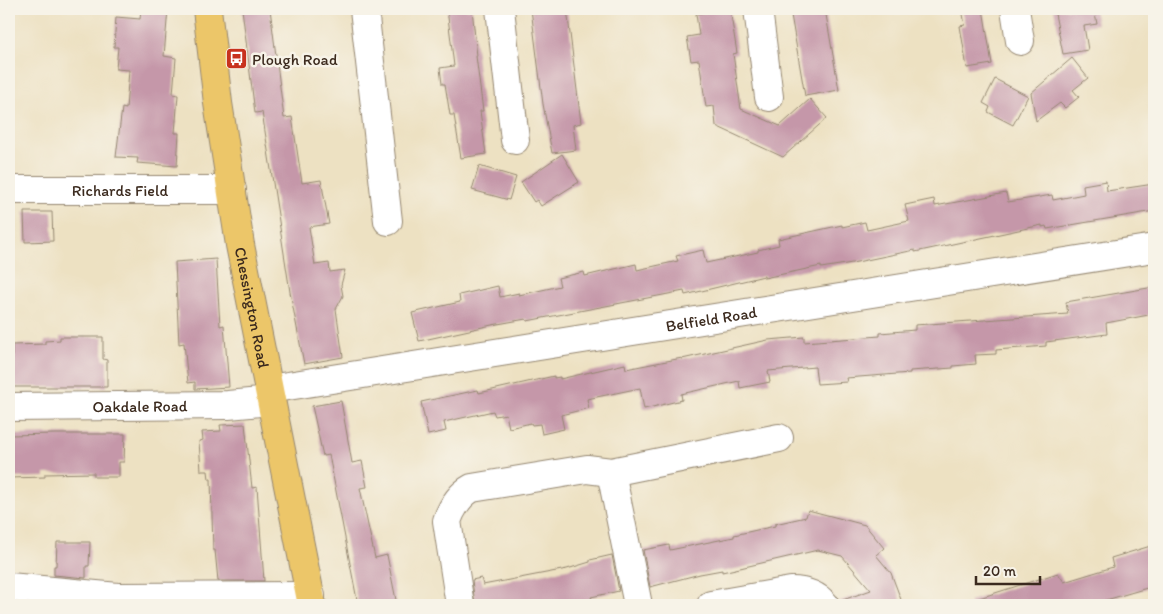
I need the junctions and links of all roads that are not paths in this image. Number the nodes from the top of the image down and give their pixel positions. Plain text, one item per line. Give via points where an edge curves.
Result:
1 (207, 9) edge
2 (364, 9) edge
3 (500, 9) edge
4 (758, 9) edge
5 (1015, 9) edge
6 (1020, 41) dead end
7 (769, 97) dead end
8 (515, 140) dead end
9 (9, 190) edge
10 (232, 190) junction
11 (388, 221) dead end
12 (1154, 248) edge
13 (270, 395) junction
14 (9, 407) edge
15 (779, 438) dead end
16 (611, 472) junction
17 (9, 587) edge
18 (311, 601) edge
19 (460, 605) edge
20 (638, 605) edge
21 (711, 605) edge
22 (825, 605) edge

1 - 10 main road, Chessington Road
2 - 11 street
3 - 8 street
4 - 7 street
5 - 6 street
9 - 10 street, Richards Field
10 - 13 main road, Chessington Road
12 - 13 street, Belfield Road
13 - 14 street, Oakdale Road via 228,405
13 - 18 main road, Chessington Road
15 - 16 street
16 - 19 street via 587,469 472,488 465,492 447,521
16 - 20 street
17 - 18 street via 118,597
21 - 22 street via 791,590 811,593

